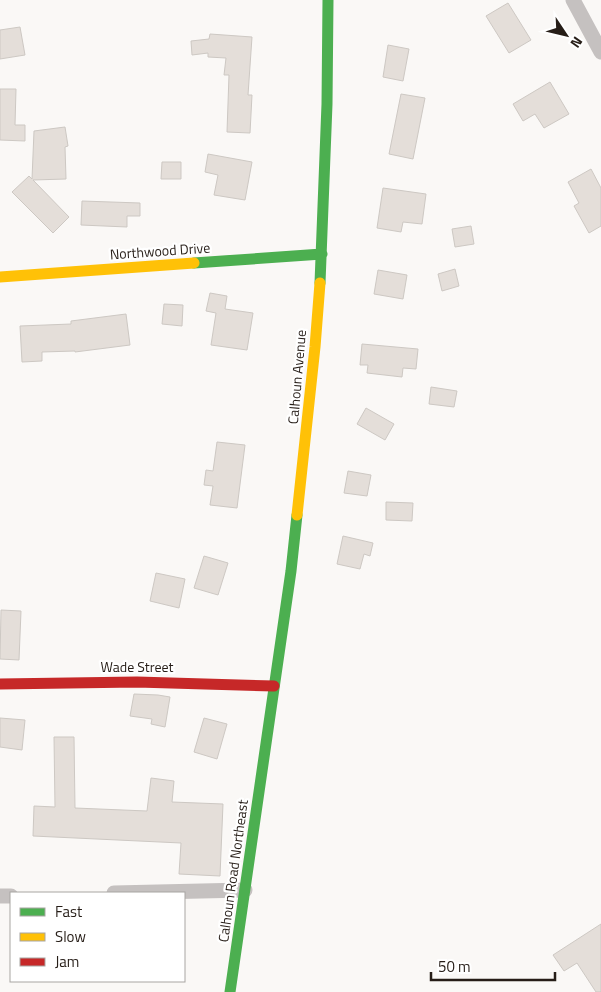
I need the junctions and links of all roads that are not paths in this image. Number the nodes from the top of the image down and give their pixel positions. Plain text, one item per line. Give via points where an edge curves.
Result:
1 (328, 0) edge
2 (573, 0) edge
3 (601, 52) edge
4 (322, 254) junction
5 (0, 277) edge
6 (0, 684) edge
7 (274, 686) junction
8 (265, 755) joint
9 (245, 890) junction
10 (158, 892) edge
11 (230, 992) edge

1 - 4 street, Calhoun Avenue
2 - 3 street
4 - 5 street, Northwood Drive
4 - 7 street, Calhoun Avenue via 292,562
6 - 7 street, Wade Street via 139,681
7 - 8 street, Calhoun Avenue
8 - 9 street, Calhoun Road Northeast
9 - 10 street
9 - 11 street, Calhoun Road Northeast

